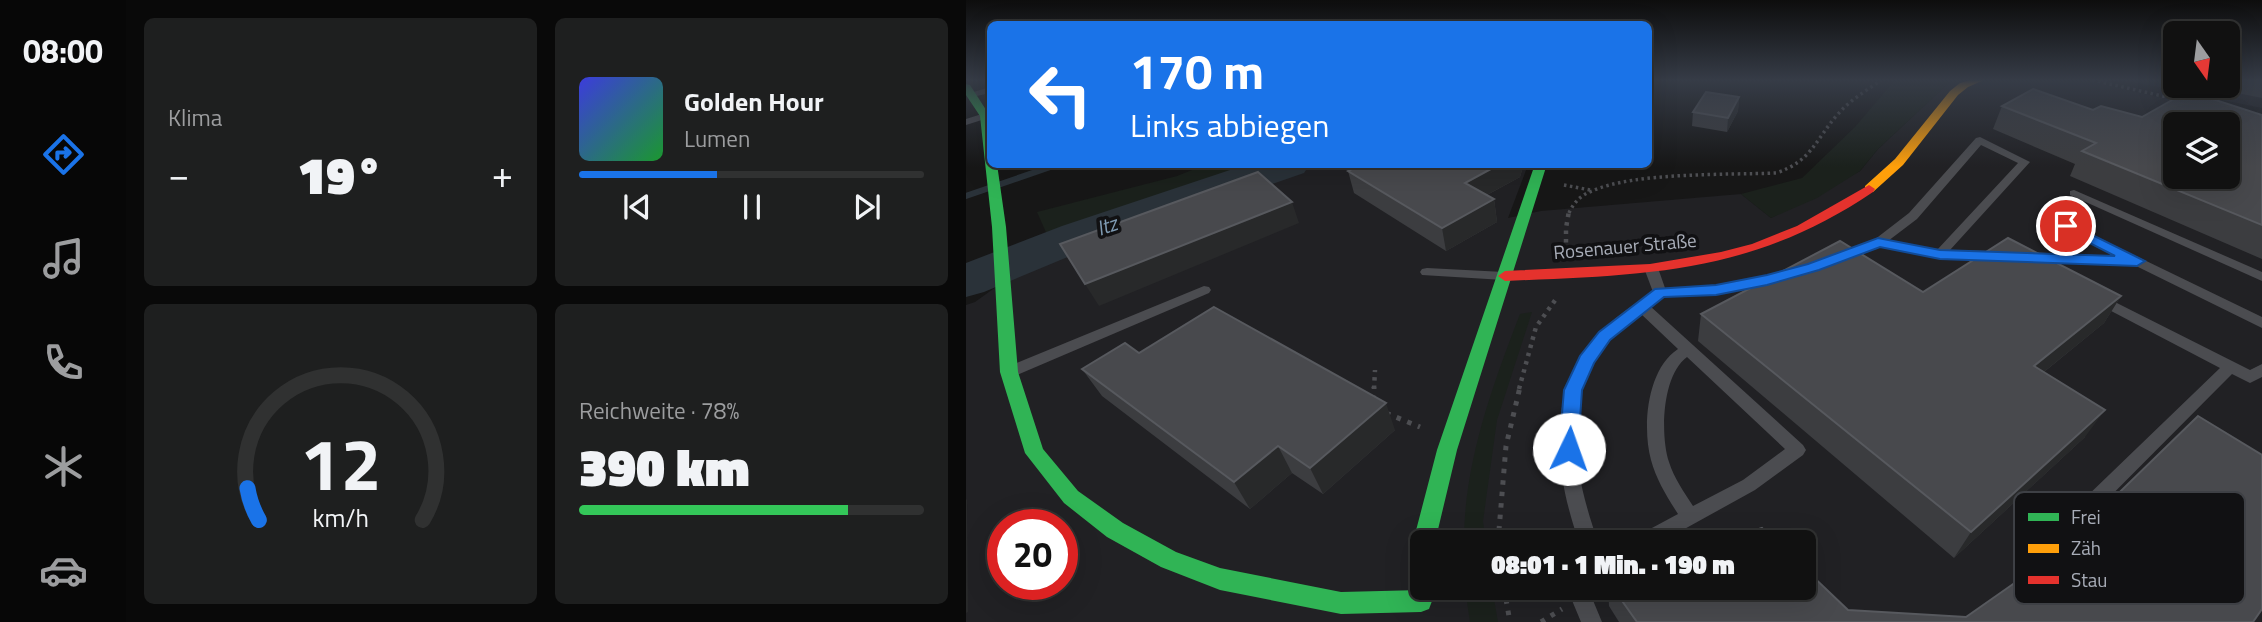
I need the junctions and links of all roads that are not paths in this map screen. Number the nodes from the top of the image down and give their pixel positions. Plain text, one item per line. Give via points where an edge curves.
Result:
1 (981, 109) edge
2 (1942, 109) edge
3 (985, 116) junction
4 (966, 122) edge
5 (987, 135) edge
6 (991, 168) edge
7 (1540, 168) edge
8 (2074, 193) dead end
9 (2043, 215) dead end
10 (1878, 243) junction
11 (1940, 254) junction
12 (2015, 256) junction
13 (2137, 261) junction
14 (1826, 262) edge
15 (1651, 268) junction
16 (1427, 272) dead end
17 (1790, 274) edge
18 (2051, 274) edge
19 (1505, 276) junction
20 (2262, 277) edge
21 (1204, 290) dead end
22 (1660, 293) junction
23 (2087, 293) edge
24 (1641, 306) junction
25 (2262, 323) edge
26 (1688, 349) junction
27 (2230, 367) junction
28 (2262, 370) edge
29 (1009, 372) junction
30 (2103, 492) edge
31 (1690, 518) junction
32 (1427, 530) edge
33 (1584, 530) edge
34 (1667, 530) edge
35 (1582, 600) edge
36 (1421, 601) joint
37 (1423, 622) edge
38 (1592, 622) edge

1 - 3 street
2 - 15 street, Rosenauer Straße via 1894,167 1841,209 1752,248
3 - 4 lane
3 - 5 street
6 - 29 street
7 - 19 street
8 - 20 lane
9 - 13 lane
10 - 11 lane
10 - 11 lane via 1913,216 1980,141 2025,162
10 - 14 lane
11 - 12 lane
12 - 13 lane
12 - 18 lane
13 - 25 lane
15 - 19 street, Rosenauer Straße
15 - 22 lane
16 - 19 lane
17 - 22 lane via 1716,290
19 - 32 street via 1450,439
21 - 29 lane
22 - 24 lane
23 - 27 lane
24 - 26 lane
24 - 33 lane via 1605,336 1586,361 1573,390 1569,467
26 - 31 lane via 1673,360 1656,419 1657,449 1670,486
26 - 31 lane via 1797,450 1749,485
27 - 28 lane via 2250,377
27 - 30 lane
29 - 36 street via 1035,453 1071,497 1115,530 1169,560 1220,579 1341,603
31 - 34 lane
35 - 38 lane
36 - 37 street

